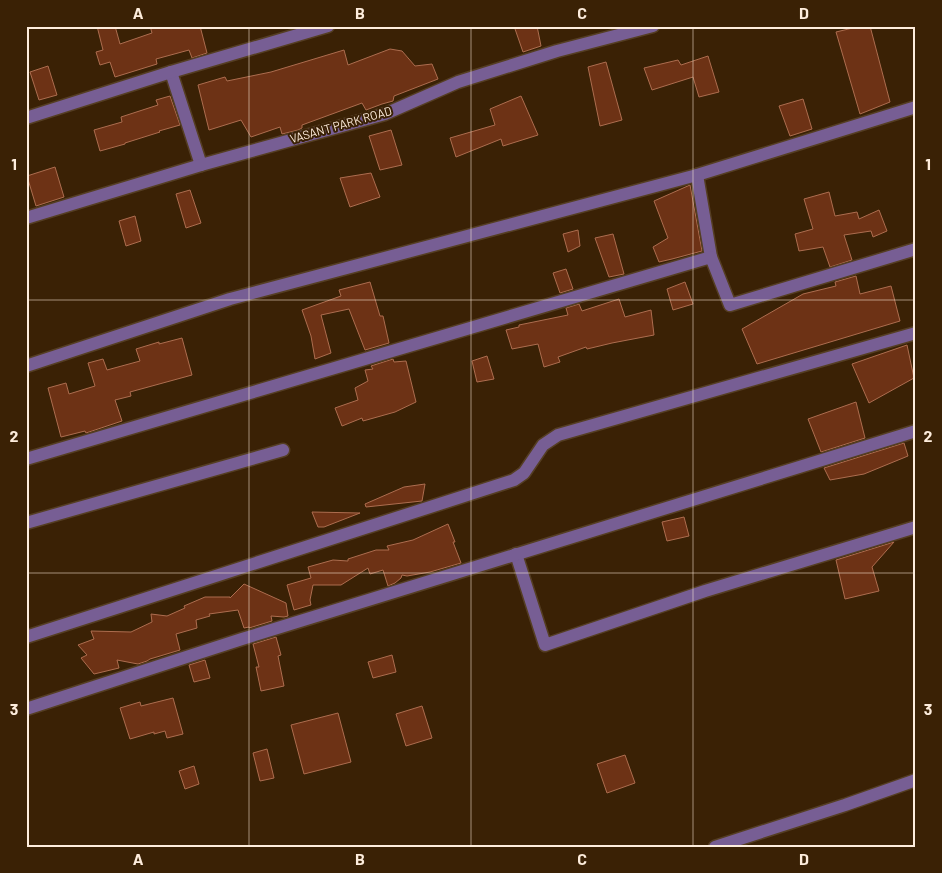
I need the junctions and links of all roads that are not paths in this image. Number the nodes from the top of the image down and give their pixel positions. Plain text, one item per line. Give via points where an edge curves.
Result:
1 (328, 26) edge
2 (653, 26) edge
3 (171, 72) junction
4 (916, 108) edge
5 (26, 118) edge
6 (201, 165) junction
7 (697, 175) junction
8 (26, 218) edge
9 (916, 249) edge
10 (711, 257) junction
11 (916, 333) edge
12 (26, 366) edge
13 (916, 431) edge
14 (283, 450) dead end
15 (26, 459) edge
16 (26, 523) edge
17 (916, 527) edge
18 (516, 554) junction
19 (26, 637) edge
20 (26, 709) edge
21 (916, 780) edge
22 (715, 847) edge

1 - 3 street
2 - 6 street, VASANT PARK ROAD via 458,82 385,114
3 - 5 street
3 - 6 street
4 - 7 street
6 - 8 street, VASANT PARK ROAD
7 - 10 street
7 - 12 street via 230,299
9 - 10 street via 730,305
10 - 15 street
11 - 19 street via 558,435 543,445 524,473 514,480
13 - 18 street
14 - 16 street
17 - 18 street via 705,591 545,645
18 - 20 street via 242,638
21 - 22 street

